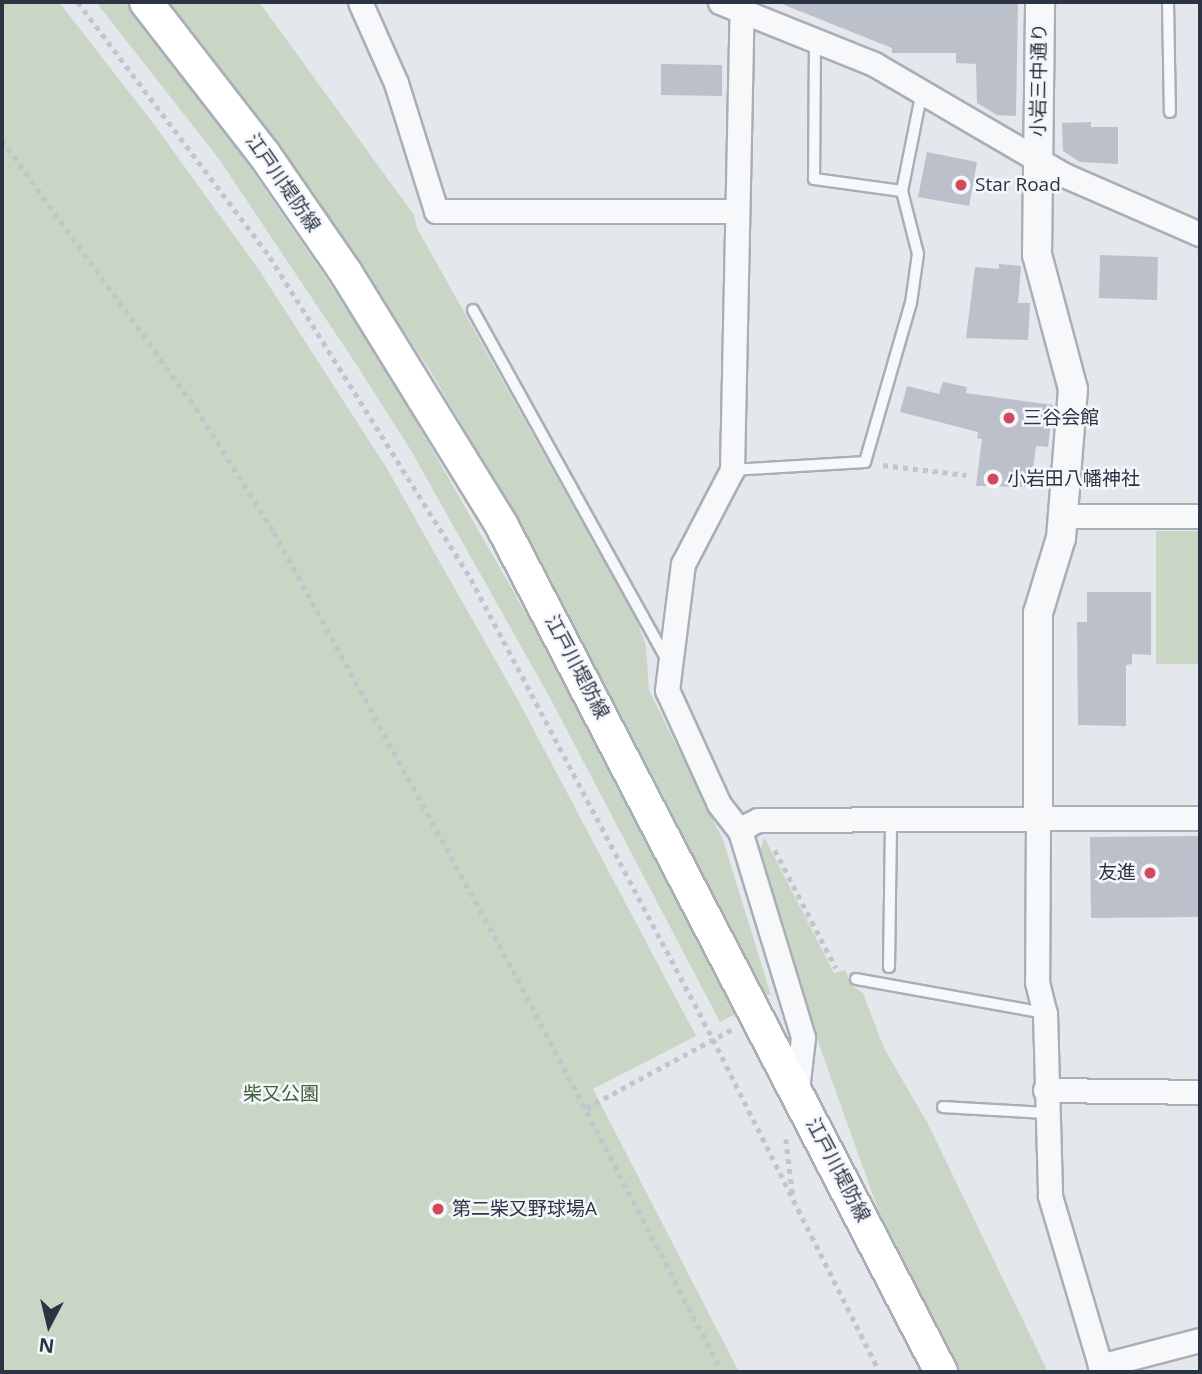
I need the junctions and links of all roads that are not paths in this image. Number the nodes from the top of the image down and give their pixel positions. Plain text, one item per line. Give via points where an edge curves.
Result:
1 (146, 2) edge
2 (360, 2) edge
3 (720, 2) edge
4 (1040, 2) edge
5 (1168, 2) edge
6 (742, 7) edge
7 (815, 41) junction
8 (922, 91) junction
9 (1170, 112) dead end
10 (1037, 158) junction
11 (902, 191) junction
12 (736, 211) junction
13 (1200, 234) edge
14 (473, 310) dead end
15 (732, 470) junction
16 (1062, 516) junction
17 (1200, 516) edge
18 (669, 664) junction
19 (1038, 818) junction
20 (1200, 818) edge
21 (891, 819) junction
22 (740, 831) junction
23 (889, 967) dead end
24 (856, 979) dead end
25 (1045, 1013) junction
26 (796, 1090) junction
27 (1200, 1092) edge
28 (1045, 1101) junction
29 (943, 1107) dead end
30 (1200, 1340) edge
31 (1101, 1369) edge
32 (941, 1372) edge

1 - 26 main road, 江戸川堤防線 via 264,154 338,262 502,526
2 - 12 street via 396,83 436,211
3 - 6 street
4 - 10 street, 小岩三中通り
5 - 9 lane
6 - 7 street
6 - 12 street
7 - 8 street via 874,64
7 - 11 lane via 814,179
8 - 10 street
8 - 11 lane
10 - 13 street via 1064,175
10 - 16 street, 小岩三中通り via 1037,255 1073,389
11 - 15 lane via 918,254 911,303 865,462
12 - 15 street
14 - 18 lane
15 - 18 street via 682,564
16 - 17 street
16 - 19 street, 小岩三中通り via 1038,613
18 - 22 street via 667,690 719,804
19 - 20 street
19 - 21 street
19 - 25 street via 1037,982
21 - 22 street via 758,820
21 - 23 lane
22 - 26 street via 803,1037
24 - 25 lane
25 - 28 street
26 - 32 main road, 江戸川堤防線
27 - 28 street
28 - 29 lane
28 - 31 street via 1050,1195
30 - 31 street

